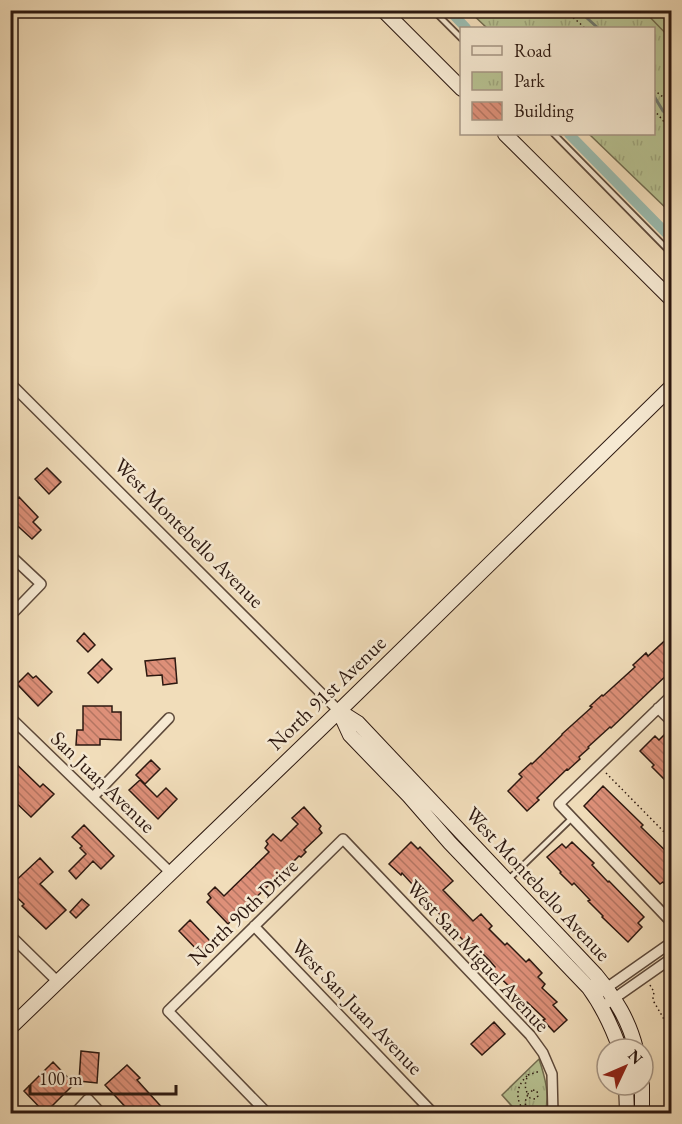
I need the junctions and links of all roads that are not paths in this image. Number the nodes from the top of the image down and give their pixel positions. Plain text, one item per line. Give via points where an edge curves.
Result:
1 (383, 10) edge
2 (433, 10) edge
3 (460, 37) edge
4 (460, 87) edge
5 (507, 135) edge
6 (555, 135) edge
7 (672, 254) edge
8 (672, 300) edge
9 (10, 383) edge
10 (672, 386) edge
11 (10, 555) edge
12 (10, 616) edge
13 (672, 695) edge
14 (658, 708) junction
15 (339, 711) junction
16 (10, 717) edge
17 (169, 718) dead end
18 (672, 722) edge
19 (93, 797) junction
20 (572, 818) junction
21 (343, 839) joint
22 (171, 873) junction
23 (507, 881) junction
24 (672, 923) edge
25 (254, 926) junction
26 (10, 935) edge
27 (672, 942) edge
28 (672, 958) edge
29 (58, 982) junction
30 (604, 997) junction
31 (10, 1028) edge
32 (615, 1037) edge
33 (632, 1037) edge
34 (626, 1097) edge
35 (642, 1097) edge
36 (427, 1106) junction
37 (74, 1113) edge
38 (102, 1113) edge
39 (268, 1113) edge
40 (419, 1113) edge
41 (434, 1113) edge
42 (552, 1113) edge
43 (627, 1113) edge
44 (642, 1113) edge

1 - 4 main road
2 - 3 lane
5 - 8 main road
6 - 7 lane
9 - 15 street, West Montebello Avenue
10 - 15 main road, North 91st Avenue
11 - 12 street via 41,584
13 - 14 street
14 - 18 street
14 - 20 street via 559,804
15 - 22 main road, North 91st Avenue
15 - 23 main road, West Montebello Avenue via 358,723
15 - 30 main road, West Montebello Avenue via 350,735 450,843 589,988
16 - 19 street, San Juan Avenue
17 - 19 street
19 - 22 street, San Juan Avenue
20 - 23 lane
20 - 24 street
21 - 25 street, North 90th Drive
21 - 42 street, West San Miguel Avenue via 530,1035 552,1074
22 - 29 main road, North 91st Avenue
23 - 30 main road, West Montebello Avenue via 597,975
25 - 36 street, West San Juan Avenue
25 - 39 street, North 90th Drive via 168,1011
26 - 29 street
27 - 30 street
28 - 30 street via 645,977
29 - 31 main road, North 91st Avenue
30 - 32 main road, West Montebello Avenue
30 - 33 main road, West Montebello Avenue via 624,1016
34 - 43 main road
35 - 44 main road
36 - 40 street
36 - 41 street, West San Juan Avenue
37 - 38 street via 88,1099

